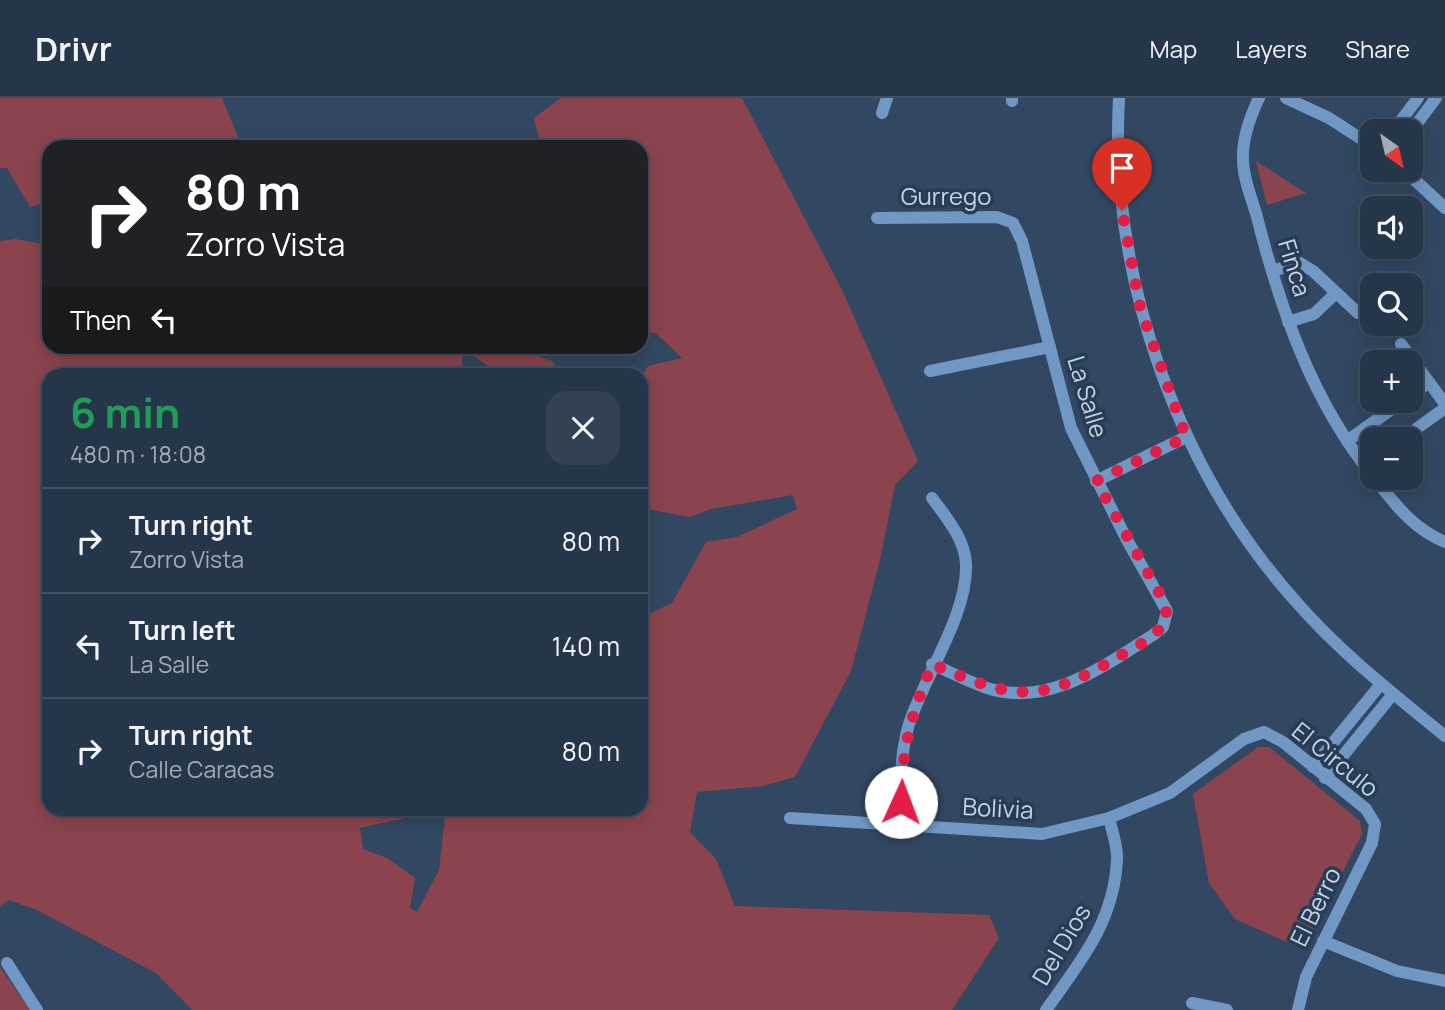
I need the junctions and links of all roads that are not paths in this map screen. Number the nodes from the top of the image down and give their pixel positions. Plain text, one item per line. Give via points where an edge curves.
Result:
1 (887, 98) edge
2 (1119, 98) edge
3 (1259, 98) edge
4 (1286, 98) edge
5 (1418, 98) edge
6 (1436, 98) edge
7 (882, 113) dead end
8 (1402, 119) edge
9 (1420, 119) edge
10 (1360, 138) edge
11 (1417, 182) edge
12 (1445, 208) edge
13 (877, 218) dead end
14 (1013, 223) joint
15 (1272, 271) junction
16 (1336, 293) junction
17 (1358, 313) dead end
18 (1288, 322) junction
19 (1401, 344) dead end
20 (1050, 347) junction
21 (930, 371) dead end
22 (1428, 383) junction
23 (1423, 387) edge
24 (1445, 406) edge
25 (1387, 413) edge
26 (1418, 427) edge
27 (1186, 437) junction
28 (1347, 441) junction
29 (1360, 457) edge
30 (1096, 481) junction
31 (1386, 490) edge
32 (932, 498) dead end
33 (1445, 542) edge
34 (932, 664) junction
35 (1381, 684) junction
36 (1393, 694) junction
37 (1264, 732) joint
38 (1445, 736) edge
39 (1313, 767) junction
40 (1325, 778) junction
41 (789, 818) dead end
42 (1109, 818) junction
43 (1375, 824) joint
44 (900, 825) junction
45 (1323, 941) junction
46 (7, 963) dead end
47 (1445, 981) edge
48 (1192, 1003) dead end
49 (37, 1010) edge
50 (1046, 1010) edge
51 (1227, 1010) edge
52 (1298, 1010) edge

1 - 7 street
2 - 27 street via 1122,210 1140,307
3 - 15 street, Finca via 1245,133 1243,161
4 - 10 street
5 - 8 street
6 - 9 street
11 - 12 street
13 - 14 street, Gurrego via 997,217
14 - 20 street, La Salle
15 - 16 street via 1300,264
15 - 18 street, Finca
16 - 17 street
16 - 18 street via 1314,314
18 - 28 street, Finca
19 - 22 street
20 - 21 street
20 - 30 street, La Salle via 1071,428
22 - 23 street
22 - 24 street
24 - 26 street
25 - 28 street
27 - 30 street
27 - 35 street via 1223,506 1298,605
28 - 29 street, Finca
30 - 34 street, La Salle via 1167,611 1163,627 1066,685 1034,692 988,688
31 - 33 street, Finca via 1403,514 1426,534
32 - 34 street via 954,527 966,563 958,612
34 - 44 street via 908,725
35 - 36 street
35 - 39 street
36 - 38 street
36 - 40 street
37 - 39 street, El Circulo
37 - 42 street, Bolivia via 1244,739 1170,793
39 - 40 street, El Circulo
40 - 43 street, El Circulo via 1366,809
41 - 44 street, Bolivia
42 - 44 street, Bolivia via 1042,834
42 - 50 street, Del Dios via 1117,858 1108,913 1090,948
43 - 45 street, El Berro via 1372,843
45 - 47 street via 1397,971
45 - 52 street, El Berro via 1306,977
46 - 49 street
48 - 51 street

